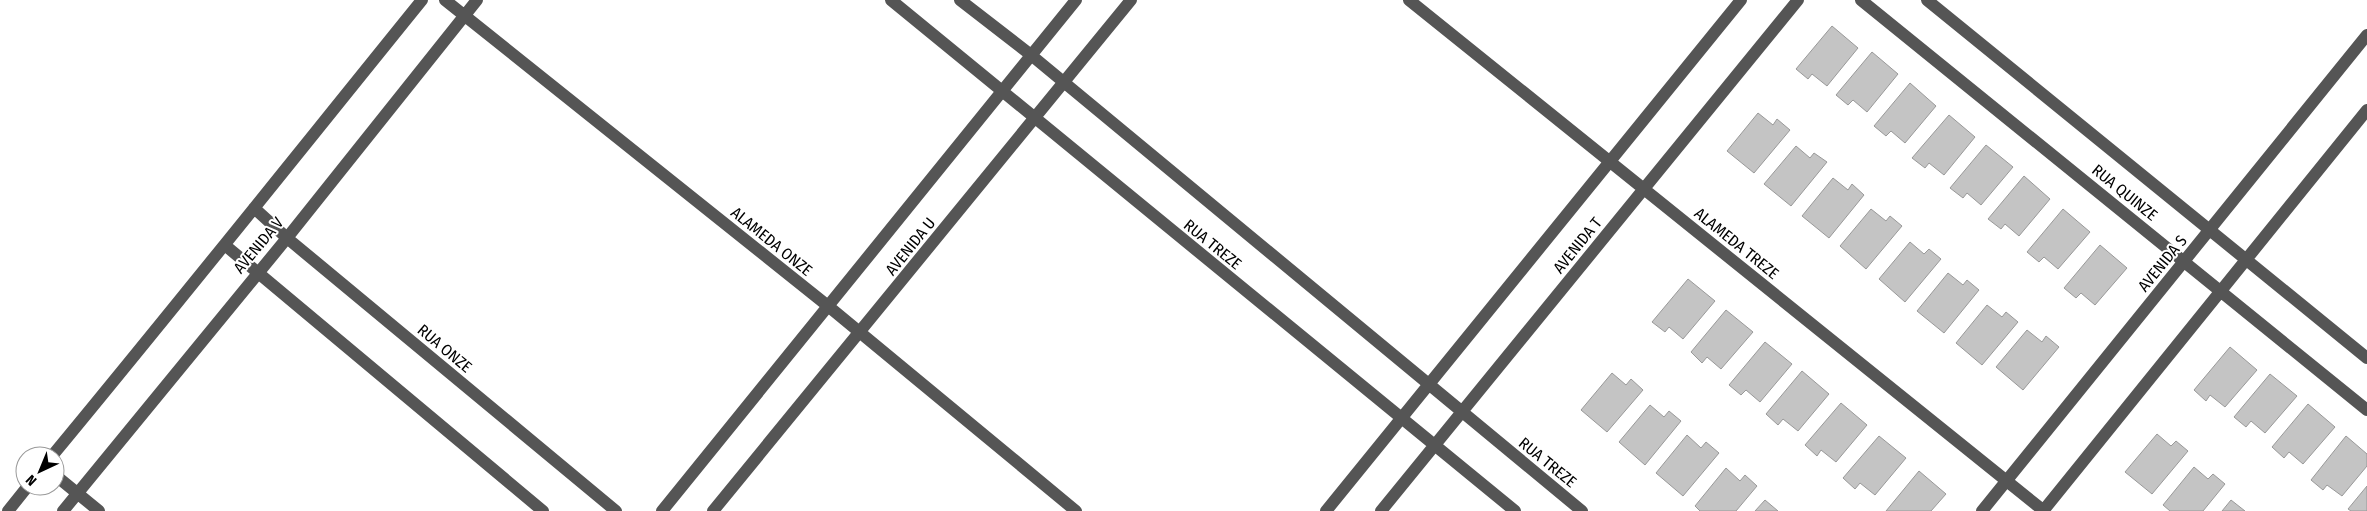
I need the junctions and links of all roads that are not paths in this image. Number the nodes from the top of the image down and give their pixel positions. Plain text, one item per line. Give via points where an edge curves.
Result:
1 (422, 0) edge
2 (445, 0) edge
3 (477, 0) edge
4 (891, 0) edge
5 (960, 0) edge
6 (1076, 0) edge
7 (1131, 0) edge
8 (1410, 0) edge
9 (1741, 0) edge
10 (1798, 0) edge
11 (1862, 0) edge
12 (1927, 0) edge
13 (464, 16) junction
14 (2367, 35) edge
15 (1031, 55) junction
16 (1064, 83) junction
17 (1003, 90) junction
18 (2367, 110) edge
19 (1034, 119) junction
20 (1609, 163) junction
21 (1644, 189) junction
22 (254, 208) junction
23 (2210, 230) junction
24 (287, 238) junction
25 (226, 246) junction
26 (2247, 260) junction
27 (2184, 262) junction
28 (256, 272) junction
29 (2221, 292) junction
30 (828, 306) junction
31 (859, 334) junction
32 (2367, 358) edge
33 (1428, 386) junction
34 (2367, 410) edge
35 (1461, 412) junction
36 (1401, 419) junction
37 (60, 446) edge
38 (1434, 446) junction
39 (2006, 481) junction
40 (65, 484) edge
41 (77, 494) junction
42 (20, 496) edge
43 (8, 511) edge
44 (63, 511) edge
45 (99, 511) edge
46 (543, 511) edge
47 (616, 511) edge
48 (662, 511) edge
49 (713, 511) edge
50 (1076, 511) edge
51 (1326, 511) edge
52 (1381, 511) edge
53 (1516, 511) edge
54 (1582, 511) edge
55 (1982, 511) edge
56 (2043, 511) edge

1 - 22 street, AVENIDA V
2 - 13 street, ALAMEDA ONZE
3 - 13 street, AVENIDA V
4 - 17 street, RUA TREZE
5 - 15 street, RUA TREZE
6 - 15 street, AVENIDA U
7 - 16 street, AVENIDA U
8 - 20 street, ALAMEDA TREZE
9 - 20 street, AVENIDA T
10 - 21 street, AVENIDA T
11 - 27 street, RUA QUINZE
12 - 23 street, RUA QUINZE
13 - 24 street, AVENIDA V
13 - 30 street, ALAMEDA ONZE
14 - 23 street, AVENIDA S
15 - 16 street, RUA TREZE
15 - 17 street, AVENIDA U
16 - 19 street, AVENIDA U
16 - 33 street, RUA TREZE
17 - 19 street, RUA TREZE
17 - 30 street, AVENIDA U
18 - 26 street
19 - 31 street, AVENIDA U
19 - 36 street, RUA TREZE
20 - 21 street, ALAMEDA TREZE
20 - 33 street, AVENIDA T
21 - 35 street, AVENIDA T
21 - 39 street, ALAMEDA TREZE
22 - 24 street, RUA ONZE
22 - 25 street, AVENIDA V
23 - 26 street, RUA QUINZE
23 - 27 street, AVENIDA S
24 - 28 street, AVENIDA V
24 - 47 street, RUA ONZE
25 - 28 street
25 - 37 street, AVENIDA V
26 - 29 street
26 - 32 street, RUA QUINZE
27 - 29 street, RUA QUINZE
27 - 39 street, AVENIDA S
28 - 41 street, AVENIDA V
28 - 46 street
29 - 34 street, RUA QUINZE
29 - 56 street
30 - 31 street, ALAMEDA ONZE
30 - 48 street, AVENIDA U
31 - 49 street, AVENIDA U
31 - 50 street, ALAMEDA ONZE
33 - 35 street, RUA TREZE
33 - 36 street, AVENIDA T
35 - 38 street, AVENIDA T
35 - 54 street, RUA TREZE
36 - 38 street, RUA TREZE
36 - 51 street, AVENIDA T
38 - 52 street, AVENIDA T
38 - 53 street, RUA TREZE
39 - 55 street, AVENIDA S
39 - 56 street, ALAMEDA TREZE
40 - 41 street
41 - 44 street, AVENIDA V
41 - 45 street
42 - 43 street

